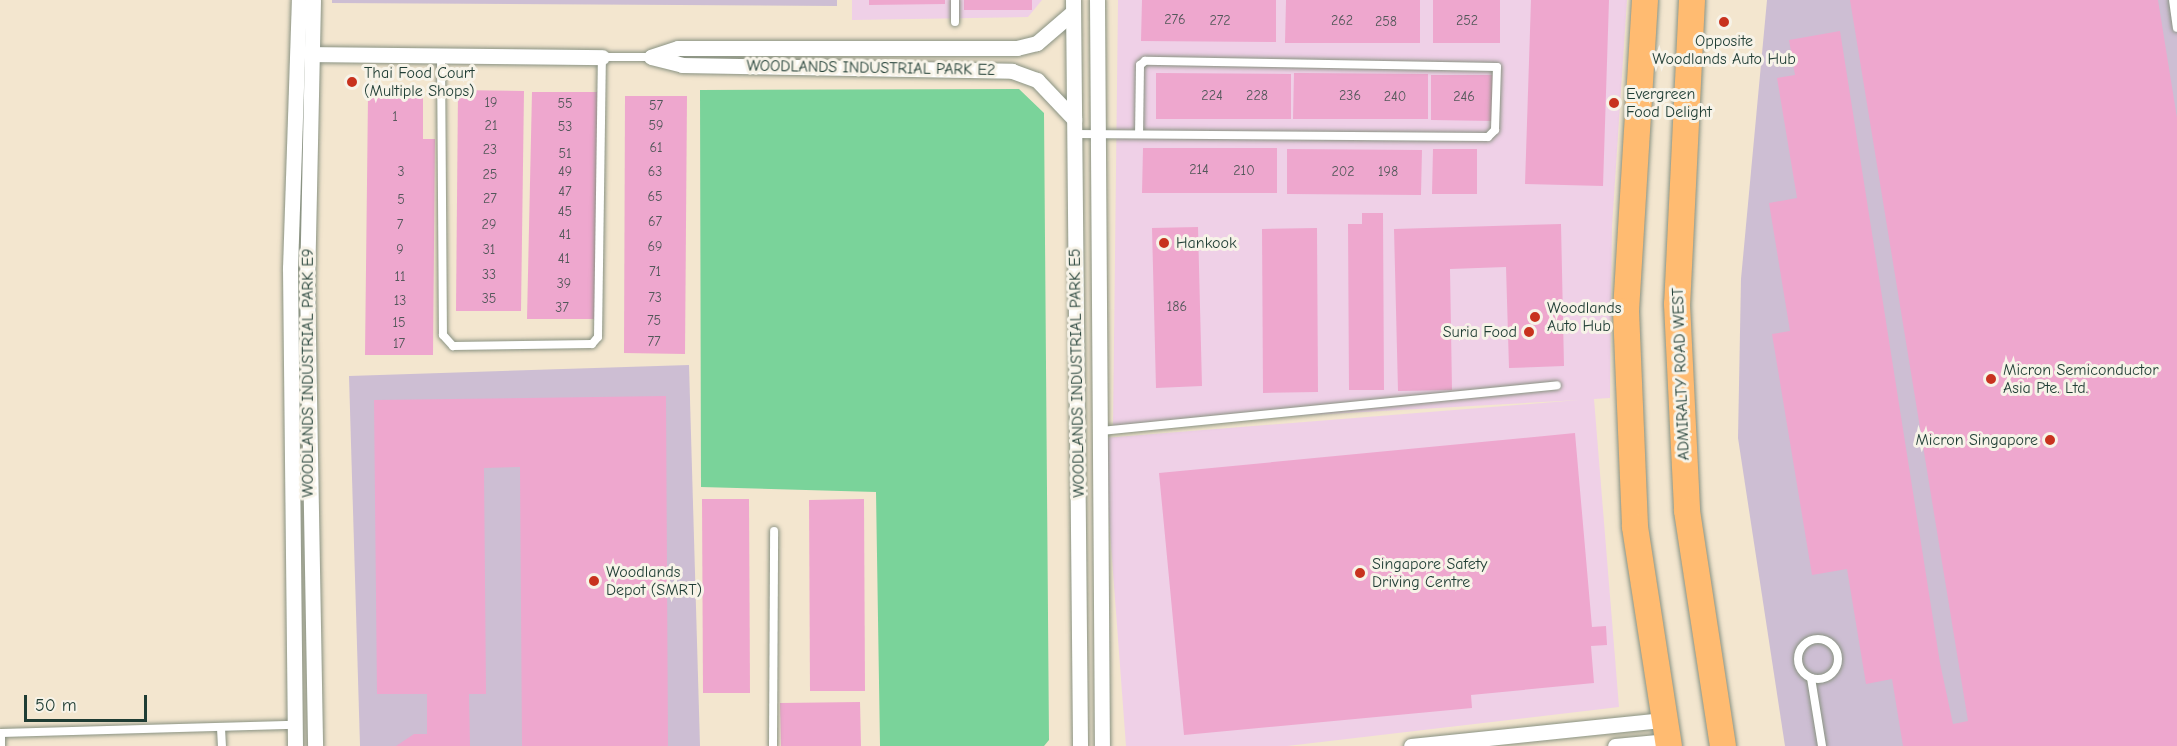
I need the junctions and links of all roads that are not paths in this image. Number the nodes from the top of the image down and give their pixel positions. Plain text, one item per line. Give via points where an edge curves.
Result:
1 (299, 0) edge
2 (314, 0) edge
3 (955, 0) edge
4 (1097, 0) edge
5 (1645, 0) edge
6 (1692, 0) edge
7 (2173, 0) edge
8 (1073, 6) edge
9 (955, 22) dead end
10 (2177, 28) edge
11 (304, 54) junction
12 (441, 54) junction
13 (602, 57) junction
14 (651, 57) junction
15 (1074, 127) junction
16 (1098, 134) junction
17 (1139, 134) junction
18 (1557, 386) dead end
19 (1100, 430) junction
20 (774, 531) dead end
21 (293, 638) junction
22 (312, 638) junction
23 (1811, 678) junction
24 (295, 725) junction
25 (221, 728) junction
26 (1667, 736) edge
27 (1434, 745) edge
28 (1, 746) edge
29 (222, 746) edge
30 (295, 746) edge
31 (315, 746) edge
32 (773, 746) edge
33 (1080, 746) edge
34 (1102, 746) edge
35 (1411, 746) edge
36 (1615, 746) edge
37 (1724, 746) edge
38 (1821, 746) edge

1 - 11 street, WOODLANDS INDUSTRIAL PARK E9
2 - 11 street, WOODLANDS INDUSTRIAL PARK E9
3 - 9 lane
4 - 16 street, WOODLANDS INDUSTRIAL PARK E5
5 - 26 main road via 1626,311 1635,527
6 - 37 main road, ADMIRALTY ROAD WEST via 1677,304 1687,511
7 - 10 lane
8 - 14 street, WOODLANDS INDUSTRIAL PARK E2 via 1037,43 1017,48 678,48
8 - 15 street, WOODLANDS INDUSTRIAL PARK E5
11 - 12 street, WOODLANDS INDUSTRIAL PARK E2
11 - 21 street, WOODLANDS INDUSTRIAL PARK E9 via 290,268
11 - 22 street, WOODLANDS INDUSTRIAL PARK E9
12 - 13 street, WOODLANDS INDUSTRIAL PARK E2
12 - 13 lane via 443,335 453,346 592,344 598,336
13 - 14 lane, WOODLANDS INDUSTRIAL PARK E2
14 - 15 street, WOODLANDS INDUSTRIAL PARK E2 via 682,65 1012,71 1037,80
15 - 16 lane
15 - 33 street, WOODLANDS INDUSTRIAL PARK E5
16 - 17 lane
16 - 19 street, WOODLANDS INDUSTRIAL PARK E5
17 - 17 lane via 1140,65 1145,61 1497,67 1496,130 1488,137
18 - 19 lane
19 - 34 street, WOODLANDS INDUSTRIAL PARK E5
20 - 32 lane
21 - 22 street
21 - 24 street, WOODLANDS INDUSTRIAL PARK E9
22 - 31 street, WOODLANDS INDUSTRIAL PARK E9
23 - 23 lane via 1798,664 1800,651 1814,639 1828,641 1839,657 1835,670 1824,678
23 - 38 lane
24 - 25 lane
24 - 30 street, WOODLANDS INDUSTRIAL PARK E9
25 - 28 lane via 1,733
25 - 29 lane
26 - 27 street
26 - 36 street
27 - 35 street

